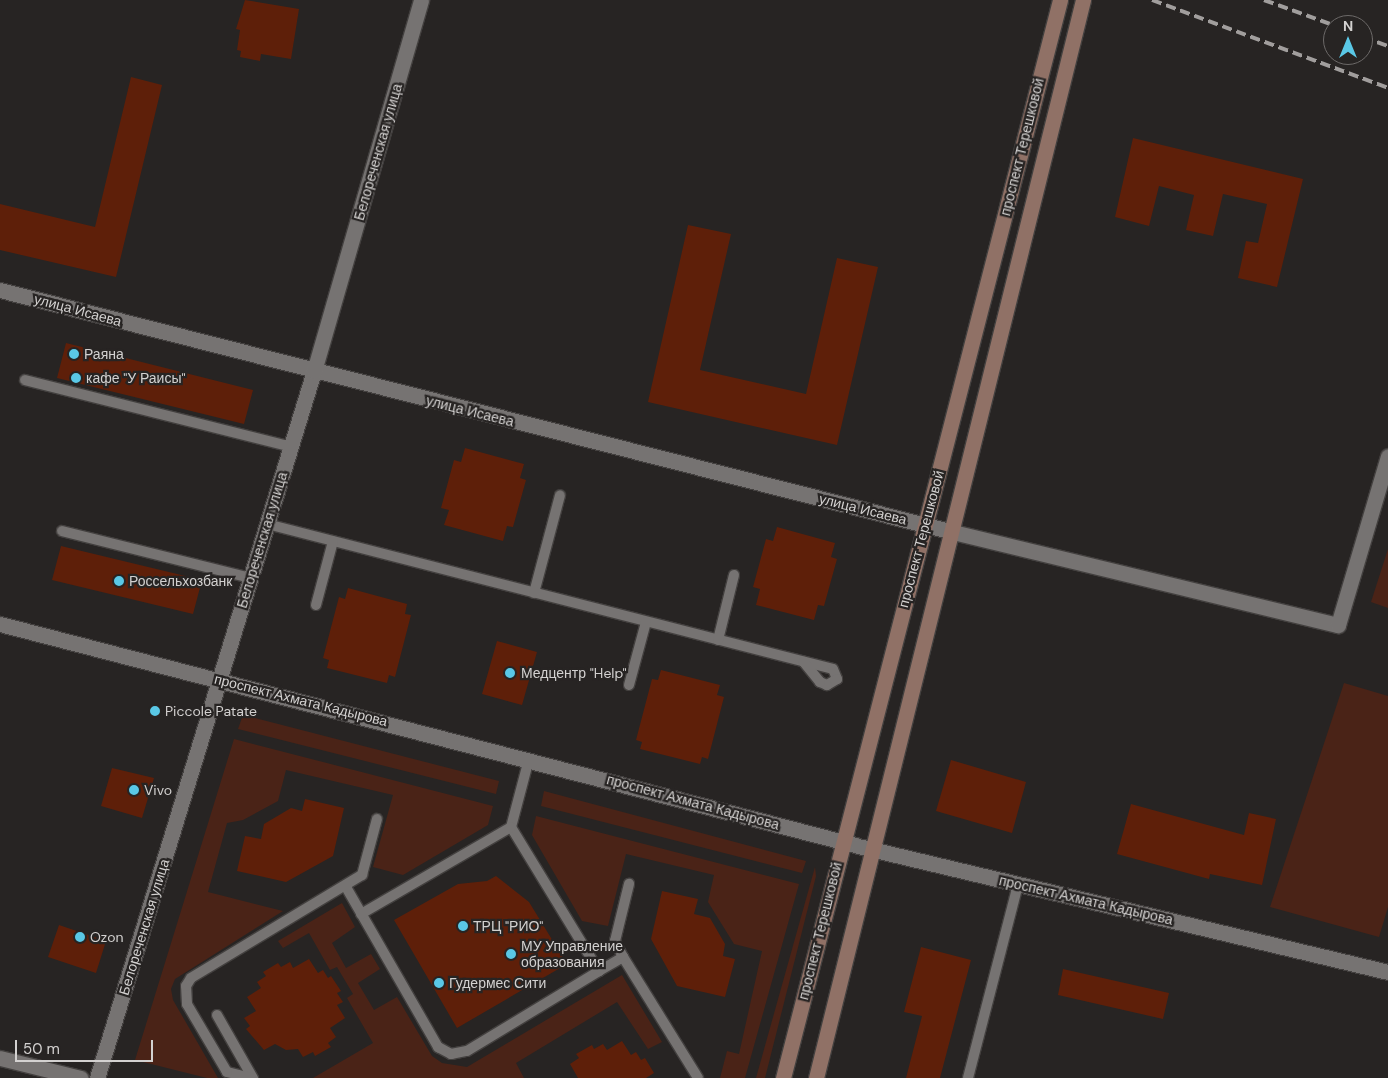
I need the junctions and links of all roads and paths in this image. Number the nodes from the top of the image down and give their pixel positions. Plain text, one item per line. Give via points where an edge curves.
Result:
1 (421, 0) edge
2 (1060, 0) edge
3 (1083, 0) edge
4 (0, 290) edge
5 (314, 372) junction
6 (25, 380) dead end
7 (291, 447) junction
8 (1388, 456) edge
9 (560, 495) dead end
10 (267, 524) junction
11 (925, 524) junction
12 (947, 530) junction
13 (62, 531) dead end
14 (333, 541) junction
15 (734, 575) dead end
16 (251, 578) junction
17 (534, 593) junction
18 (316, 605) dead end
19 (646, 622) junction
20 (0, 624) edge
21 (718, 640) junction
22 (804, 662) dead end
23 (220, 680) junction
24 (629, 685) dead end
25 (529, 759) junction
26 (377, 820) dead end
27 (511, 827) junction
28 (842, 842) junction
29 (875, 850) junction
30 (629, 884) dead end
31 (1018, 885) junction
32 (346, 887) junction
33 (361, 914) junction
34 (623, 957) junction
35 (599, 971) junction
36 (1388, 972) edge
37 (217, 1015) dead end
38 (0, 1058) edge
39 (81, 1078) edge
40 (98, 1078) edge
41 (252, 1078) edge
42 (698, 1078) edge
43 (783, 1078) edge
44 (816, 1078) edge
45 (968, 1078) edge

1 - 5 street, Белореченская улица
2 - 11 main road, проспект Терешковой
3 - 12 main road, проспект Терешковой
4 - 5 street, улица Исаева
5 - 7 street, Белореченская улица
5 - 11 street, улица Исаева
6 - 7 lane
7 - 10 street, Белореченская улица
8 - 12 street, улица Исаева via 1338,625
9 - 17 lane
10 - 14 lane
10 - 16 street, Белореченская улица
11 - 12 street, улица Исаева
11 - 28 main road, проспект Терешковой
12 - 29 main road, проспект Терешковой
13 - 16 lane
14 - 17 lane
14 - 18 lane
15 - 21 lane
16 - 23 street, Белореченская улица
17 - 19 lane
19 - 21 lane
19 - 24 lane
20 - 23 street, проспект Ахмата Кадырова
21 - 22 lane
23 - 25 street, проспект Ахмата Кадырова
23 - 40 street, Белореченская улица
25 - 27 lane
25 - 28 street, проспект Ахмата Кадырова
26 - 32 lane via 362,876
27 - 33 lane
27 - 35 lane
28 - 29 street, проспект Ахмата Кадырова
28 - 43 main road, проспект Терешковой
29 - 31 street, проспект Ахмата Кадырова
29 - 44 main road, проспект Терешковой
30 - 34 lane via 615,941
31 - 36 street, проспект Ахмата Кадырова via 1303,949
31 - 45 lane
32 - 33 lane
32 - 41 lane via 191,978 186,986 187,1004 227,1072
33 - 35 lane via 438,1047 450,1054 467,1051
34 - 35 lane
34 - 42 lane
37 - 41 lane
38 - 39 street

